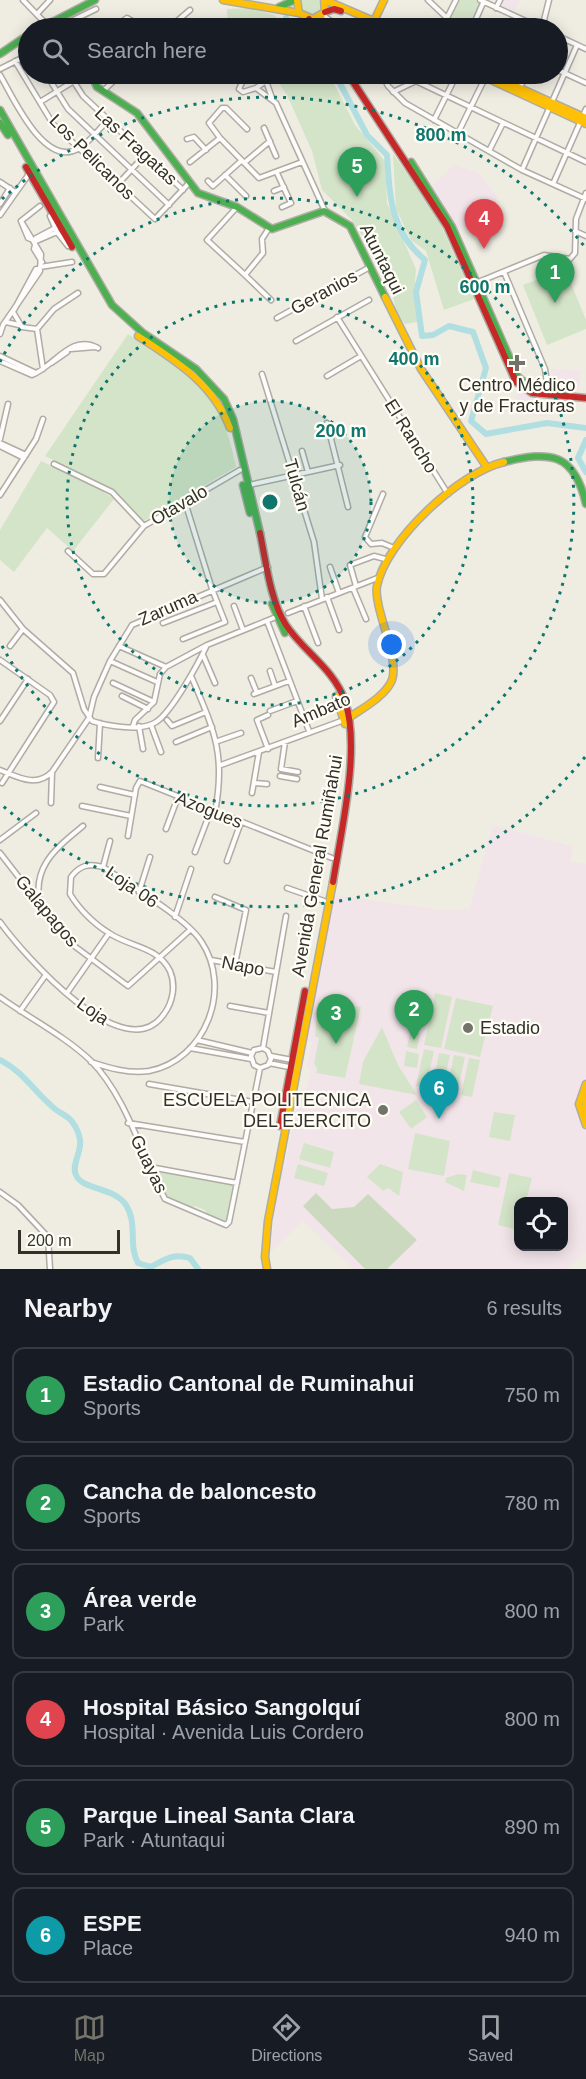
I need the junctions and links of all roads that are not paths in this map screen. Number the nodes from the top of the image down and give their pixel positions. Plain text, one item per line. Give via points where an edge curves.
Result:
1 (23, 0) edge
2 (33, 0) edge
3 (50, 0) edge
4 (95, 0) edge
5 (223, 0) edge
6 (296, 0) edge
7 (325, 0) edge
8 (384, 0) edge
9 (428, 0) edge
10 (456, 0) edge
11 (500, 0) edge
12 (549, 0) edge
13 (482, 2) edge
14 (31, 8) junction
15 (275, 8) junction
16 (496, 8) junction
17 (96, 9) dead end
18 (190, 10) dead end
19 (299, 13) junction
20 (37, 14) junction
21 (323, 15) junction
22 (41, 18) edge
23 (66, 18) edge
24 (74, 18) edge
25 (181, 18) edge
26 (307, 18) edge
27 (312, 18) edge
28 (323, 18) edge
29 (327, 18) edge
30 (361, 18) edge
31 (363, 18) edge
32 (372, 18) edge
33 (447, 18) joint
34 (476, 18) edge
35 (519, 18) edge
36 (544, 18) edge
37 (18, 41) edge
38 (568, 41) edge
39 (13, 44) junction
40 (577, 45) junction
41 (0, 48) edge
42 (586, 49) edge
43 (0, 54) edge
44 (18, 60) edge
45 (15, 62) junction
46 (18, 67) edge
47 (0, 69) edge
48 (568, 69) edge
49 (0, 75) edge
50 (568, 75) edge
51 (586, 83) edge
52 (29, 84) edge
53 (52, 84) edge
54 (69, 84) edge
55 (76, 84) edge
56 (95, 84) edge
57 (110, 84) edge
58 (241, 84) edge
59 (262, 84) edge
60 (267, 84) edge
61 (355, 84) edge
62 (360, 84) edge
63 (388, 84) edge
64 (410, 84) edge
65 (423, 84) edge
66 (452, 84) edge
67 (482, 84) edge
68 (506, 84) edge
69 (522, 84) edge
70 (561, 84) edge
71 (256, 88) junction
72 (519, 90) junction
73 (56, 91) junction
74 (103, 91) junction
75 (393, 92) junction
76 (447, 94) junction
77 (272, 98) junction
78 (40, 102) junction
79 (552, 105) junction
80 (471, 107) junction
81 (586, 109) edge
82 (0, 110) edge
83 (108, 120) junction
84 (434, 120) junction
85 (584, 120) edge
86 (0, 123) edge
87 (503, 123) junction
88 (264, 128) dead end
89 (247, 129) dead end
90 (94, 134) junction
91 (458, 134) junction
92 (220, 138) junction
93 (535, 138) junction
94 (188, 139) dead end
95 (270, 141) junction
96 (80, 148) junction
97 (206, 150) junction
98 (489, 151) junction
99 (567, 152) junction
100 (145, 155) junction
101 (276, 156) dead end
102 (190, 162) dead end
103 (242, 162) junction
104 (302, 162) junction
105 (586, 162) edge
106 (131, 169) junction
107 (522, 170) junction
108 (29, 173) junction
109 (277, 173) junction
110 (225, 175) junction
111 (208, 181) dead end
112 (0, 182) edge
113 (189, 183) junction
114 (117, 184) junction
115 (553, 184) junction
116 (284, 187) junction
117 (10, 188) junction
118 (183, 190) junction
119 (274, 191) dead end
120 (15, 192) junction
121 (246, 196) dead end
122 (585, 197) edge
123 (0, 204) edge
124 (43, 205) junction
125 (169, 205) junction
126 (237, 207) junction
127 (282, 207) dead end
128 (325, 211) junction
129 (0, 215) edge
130 (270, 227) junction
131 (56, 230) junction
132 (574, 230) junction
133 (586, 236) edge
134 (33, 242) junction
135 (73, 249) junction
136 (72, 262) dead end
137 (40, 266) junction
138 (371, 266) junction
139 (504, 272) junction
140 (245, 275) junction
141 (474, 284) junction
142 (78, 293) dead end
143 (271, 300) dead end
144 (369, 300) dead end
145 (13, 311) junction
146 (337, 317) junction
147 (278, 318) dead end
148 (3, 324) edge
149 (19, 325) junction
150 (37, 329) junction
151 (0, 334) edge
152 (296, 341) dead end
153 (97, 347) dead end
154 (361, 356) junction
155 (0, 358) edge
156 (43, 369) junction
157 (262, 374) dead end
158 (327, 376) dead end
159 (548, 393) junction
160 (586, 396) edge
161 (8, 404) dead end
162 (43, 419) dead end
163 (327, 423) dead end
164 (0, 442) edge
165 (302, 452) dead end
166 (25, 456) junction
167 (54, 464) dead end
168 (340, 465) junction
169 (486, 466) junction
170 (240, 470) junction
171 (308, 472) junction
172 (296, 475) junction
173 (249, 485) junction
174 (584, 491) edge
175 (0, 493) edge
176 (383, 494) dead end
177 (448, 494) junction
178 (185, 502) junction
179 (586, 504) edge
180 (348, 507) dead end
181 (144, 526) junction
182 (394, 548) junction
183 (68, 551) dead end
184 (385, 560) dead end
185 (330, 567) dead end
186 (266, 568) junction
187 (380, 577) junction
188 (368, 582) junction
189 (354, 587) junction
190 (212, 590) junction
191 (339, 593) junction
192 (377, 594) junction
193 (325, 598) junction
194 (0, 600) edge
195 (217, 602) junction
196 (234, 606) dead end
197 (304, 606) junction
198 (288, 613) dead end
199 (276, 617) junction
200 (366, 619) dead end
201 (267, 621) junction
202 (163, 623) dead end
203 (23, 629) junction
204 (243, 630) junction
205 (339, 630) dead end
206 (183, 639) dead end
207 (318, 643) dead end
208 (207, 645) junction
209 (10, 646) dead end
210 (119, 646) junction
211 (203, 655) junction
212 (0, 660) edge
213 (110, 661) junction
214 (166, 667) junction
215 (270, 671) dead end
216 (192, 678) junction
217 (251, 678) dead end
218 (28, 679) junction
219 (290, 681) junction
220 (157, 682) junction
221 (114, 683) dead end
222 (215, 683) dead end
223 (275, 686) junction
224 (122, 696) dead end
225 (297, 701) junction
226 (154, 702) junction
227 (148, 709) junction
228 (206, 712) junction
229 (89, 718) junction
230 (347, 719) junction
231 (167, 720) dead end
232 (0, 721) edge
233 (100, 723) junction
234 (151, 725) junction
235 (133, 726) junction
236 (139, 726) junction
237 (212, 726) junction
238 (309, 731) junction
239 (241, 733) dead end
240 (218, 741) junction
241 (176, 742) dead end
242 (285, 742) junction
243 (143, 749) dead end
244 (268, 749) junction
245 (161, 752) dead end
246 (260, 752) junction
247 (98, 758) dead end
248 (221, 765) junction
249 (0, 770) edge
250 (290, 771) junction
251 (52, 772) junction
252 (298, 772) dead end
253 (8, 773) junction
254 (280, 776) dead end
255 (288, 778) junction
256 (297, 779) dead end
257 (2, 783) dead end
258 (255, 783) junction
259 (267, 784) dead end
260 (100, 787) dead end
261 (252, 793) dead end
262 (135, 795) junction
263 (178, 797) junction
264 (51, 804) dead end
265 (82, 807) dead end
266 (213, 811) junction
267 (36, 813) dead end
268 (132, 816) junction
269 (241, 822) junction
270 (83, 826) dead end
271 (166, 829) dead end
272 (128, 836) dead end
273 (0, 840) edge
274 (110, 841) dead end
275 (195, 852) dead end
276 (0, 853) edge
277 (150, 857) dead end
278 (332, 858) junction
279 (227, 861) dead end
280 (103, 867) junction
281 (191, 869) dead end
282 (287, 888) dead end
283 (139, 892) junction
284 (215, 897) dead end
285 (324, 902) junction
286 (42, 911) junction
287 (286, 916) dead end
288 (175, 917) junction
289 (0, 922) edge
290 (190, 930) junction
291 (109, 933) junction
292 (91, 959) junction
293 (161, 959) junction
294 (211, 960) junction
295 (235, 964) junction
296 (276, 972) junction
297 (45, 976) junction
298 (67, 993) junction
299 (0, 997) edge
300 (230, 1006) dead end
301 (20, 1011) junction
302 (269, 1013) junction
303 (197, 1040) junction
304 (190, 1047) junction
305 (263, 1048) junction
306 (252, 1053) junction
307 (271, 1056) junction
308 (251, 1059) junction
309 (296, 1060) junction
310 (91, 1062) junction
311 (269, 1063) junction
312 (260, 1068) junction
313 (294, 1068) junction
314 (149, 1084) dead end
315 (586, 1084) edge
316 (586, 1094) edge
317 (253, 1102) junction
318 (586, 1113) edge
319 (128, 1123) junction
320 (586, 1125) edge
321 (244, 1142) junction
322 (150, 1167) junction
323 (237, 1182) junction
324 (0, 1192) edge
325 (50, 1269) edge
326 (262, 1269) edge
327 (267, 1269) edge

1 - 14 street
2 - 14 street
3 - 20 street
4 - 23 main road
5 - 15 main road
6 - 15 main road
6 - 19 main road
7 - 21 main road
7 - 31 main road
8 - 32 main road
9 - 33 street
10 - 33 street
11 - 16 street
12 - 36 street
13 - 16 street
13 - 34 street
14 - 20 street
15 - 19 main road
16 - 35 street
17 - 24 street
18 - 25 street
19 - 26 main road
20 - 22 street
21 - 27 main road
21 - 28 main road
21 - 29 street
21 - 30 main road via 337,9
37 - 39 main road
38 - 40 street
39 - 41 main road
39 - 43 main road
40 - 42 street
40 - 48 street
44 - 45 street
45 - 46 street, Los Pelicanos
45 - 47 street
49 - 96 street via 38,138 55,150 70,152
50 - 51 street
52 - 78 street, Los Pelicanos
53 - 73 street
54 - 73 street
55 - 83 street, Las Fragatas
56 - 74 main road
57 - 74 street
58 - 71 street via 239,89 243,92
59 - 71 street
60 - 77 street
61 - 141 main road via 438,211
62 - 141 main road via 443,210
63 - 75 street
64 - 75 street
65 - 76 street
66 - 76 street
67 - 80 street
68 - 72 main road
69 - 72 street
70 - 79 street
71 - 77 street
72 - 79 main road
73 - 78 street
73 - 90 street via 66,107
74 - 113 main road via 137,113 166,147
75 - 84 street
76 - 80 street
76 - 84 street
77 - 104 street
78 - 96 street, Los Pelicanos via 53,124
79 - 85 main road
79 - 93 street
80 - 87 street
80 - 91 street
81 - 85 street
82 - 173 main road, Avenida General Rumiñahui via 112,304 133,326 206,376 224,399 233,419
83 - 90 street
83 - 100 street, Las Fragatas
84 - 91 street
85 - 99 street
86 - 108 main road, Avenida General Rumiñahui
87 - 93 street
87 - 98 street
88 - 95 street
89 - 92 street via 222,108 208,123
90 - 96 street
90 - 106 street
91 - 98 street
92 - 97 street
92 - 103 street
93 - 99 street
93 - 107 street
94 - 97 street via 194,137
95 - 101 street
95 - 103 street
96 - 114 street, Los Pelicanos
97 - 102 street
98 - 107 street
99 - 105 street
99 - 115 street
100 - 106 street
100 - 118 street, Las Fragatas
103 - 109 street via 259,178
103 - 110 street
104 - 109 street
104 - 128 street
106 - 114 street
106 - 125 street
107 - 115 street
108 - 120 street
108 - 124 main road, Avenida General Rumiñahui
109 - 116 street
110 - 111 street via 212,186
110 - 121 street
112 - 117 street
113 - 118 street
113 - 126 main road via 201,194
114 - 125 street, Los Pelicanos via 155,219
115 - 122 street
116 - 119 street
116 - 127 street via 291,203
117 - 120 street
117 - 123 street
118 - 125 street
120 - 129 street
122 - 132 street
124 - 131 street
124 - 134 street via 20,224
124 - 135 main road, Avenida General Rumiñahui
126 - 130 main road
126 - 140 street via 207,241
128 - 130 main road via 276,229
128 - 138 main road, Atuntaqui via 350,226
130 - 140 street via 262,239 263,253
131 - 134 street
131 - 135 street
132 - 133 street
132 - 139 street via 575,253 570,259 544,255
134 - 137 street via 41,255
135 - 170 main road, Avenida General Rumiñahui via 120,322 196,376 216,398 229,425
136 - 137 street
137 - 145 street
138 - 147 street, Geranios
138 - 169 main road, Atuntaqui via 421,369
139 - 141 street
139 - 159 street via 545,369
140 - 143 street
141 - 159 main road via 518,377 530,388
142 - 150 street via 54,309
144 - 146 street
145 - 148 street
145 - 149 street
146 - 152 street
146 - 154 street, El Rancho
148 - 149 street
148 - 151 street
149 - 150 street
150 - 156 street
153 - 156 street via 63,351
154 - 158 street
154 - 177 street, El Rancho
155 - 156 street via 36,373
157 - 172 street, Tulcán
159 - 160 main road
161 - 164 street
162 - 166 street
163 - 168 street
164 - 166 street
165 - 171 street
166 - 175 street
167 - 181 street via 112,492
168 - 171 street
168 - 180 street
169 - 174 main road via 549,455 572,468
169 - 177 main road, Ambato
170 - 178 street, Otavalo
170 - 186 main road, Avenida General Rumiñahui
171 - 172 street
172 - 173 street
172 - 193 street, Tulcán
173 - 186 main road, Avenida General Rumiñahui
174 - 179 main road
176 - 182 street via 365,539
177 - 182 main road, Ambato via 407,529
178 - 181 street, Otavalo
178 - 190 street
181 - 183 street, Otavalo via 100,575
182 - 187 main road, Ambato
184 - 189 street via 374,556 350,565
185 - 191 street
186 - 190 street, Zaruma
186 - 199 main road, Avenida General Rumiñahui
186 - 230 main road, Avenida General Rumiñahui via 286,625 333,680 344,698
187 - 188 street
187 - 192 main road, Ambato
188 - 189 street
188 - 192 street
189 - 191 street
189 - 200 street
190 - 195 street
190 - 210 street, Zaruma via 134,623
191 - 193 street
192 - 230 main road, Ambato via 393,676 383,693
193 - 197 street
193 - 205 street, Tulcán
194 - 203 street
195 - 202 street
195 - 206 street via 224,622
196 - 204 street
197 - 198 street
197 - 207 street
199 - 201 street
199 - 230 main road, Avenida General Rumiñahui via 330,685
201 - 204 street
201 - 219 street
203 - 209 street
203 - 229 street via 73,673
204 - 208 street
208 - 211 street
208 - 214 street
210 - 213 street, Zaruma
210 - 214 street
211 - 216 street
211 - 222 street
212 - 218 street
213 - 220 street
213 - 229 street, Zaruma
214 - 220 street
215 - 223 street
216 - 228 street
216 - 234 street via 162,718
217 - 223 street via 255,693
218 - 232 street
218 - 253 street via 53,697 54,702
219 - 223 street
219 - 225 street
220 - 226 street
221 - 226 street
224 - 227 street
225 - 238 street
225 - 244 street via 257,720
226 - 227 street
227 - 235 street
228 - 231 street via 172,726
228 - 237 street
229 - 233 street
229 - 251 street, Zaruma
230 - 238 street, Ambato
230 - 278 main road, Avenida General Rumiñahui
230 - 309 main road, Avenida General Rumiñahui via 352,749 333,880
233 - 235 street
233 - 247 street
234 - 236 street
234 - 245 street
235 - 236 street
236 - 243 street
237 - 240 street
237 - 241 street
238 - 242 street, Ambato
239 - 240 street
240 - 248 street
242 - 244 street, Ambato
242 - 250 street via 280,769
244 - 246 street, Ambato
246 - 248 street, Ambato
246 - 258 street
248 - 266 street
249 - 253 street
250 - 252 street
250 - 255 street
251 - 253 street via 37,781
251 - 264 street
253 - 257 street
254 - 255 street
255 - 256 street
258 - 259 street
258 - 261 street
260 - 262 street
262 - 263 street, Azogues via 140,781
262 - 268 street
263 - 266 street, Azogues
263 - 271 street
265 - 268 street
266 - 269 street, Azogues
266 - 275 street
267 - 273 street
268 - 272 street
269 - 278 street, Azogues
269 - 279 street
270 - 286 street via 44,863 38,892
274 - 280 street
276 - 286 street, Galapagos
277 - 283 street
278 - 285 main road, Avenida General Rumiñahui
280 - 283 street, Loja 06
280 - 291 street, Loja 06 via 92,864 78,868 69,885 76,903
281 - 288 street
282 - 285 street
283 - 288 street, Loja 06
284 - 295 street via 246,910
285 - 309 main road, Avenida General Rumiñahui
286 - 292 street, Galapagos via 69,942
287 - 296 street
288 - 290 street, Loja 06
289 - 297 street, Loja
290 - 293 street
290 - 294 street, Loja 06
291 - 292 street
291 - 293 street via 149,949
292 - 293 street, Galapagos via 128,986
292 - 298 street
293 - 298 street, Loja via 171,974 171,1001 160,1019 144,1029 128,1030 108,1023
294 - 295 street, Napo
294 - 303 street via 214,1003
295 - 296 street, Napo
296 - 302 street
297 - 298 street, Loja
297 - 301 street
299 - 301 street, Guayas
300 - 302 street
301 - 310 street, Guayas
302 - 305 street
303 - 304 street
303 - 306 street
304 - 308 street
304 - 310 street via 179,1058 150,1071 111,1069
305 - 306 street
305 - 307 street
306 - 308 street
307 - 309 street
307 - 311 street
308 - 312 street
309 - 313 main road, Avenida General Rumiñahui
310 - 319 street, Guayas via 116,1095
311 - 312 street
311 - 313 street
312 - 317 street, Guayas
313 - 326 main road, Avenida General Rumiñahui via 263,1227
313 - 327 main road, Avenida General Rumiñahui via 268,1221
314 - 317 street
315 - 320 main road via 579,1099
316 - 318 main road
317 - 321 street, Guayas
319 - 321 street
319 - 322 street, Guayas
321 - 323 street, Guayas
322 - 323 street
322 - 323 street, Guayas via 165,1199 225,1224 229,1222
324 - 325 street via 48,1237

